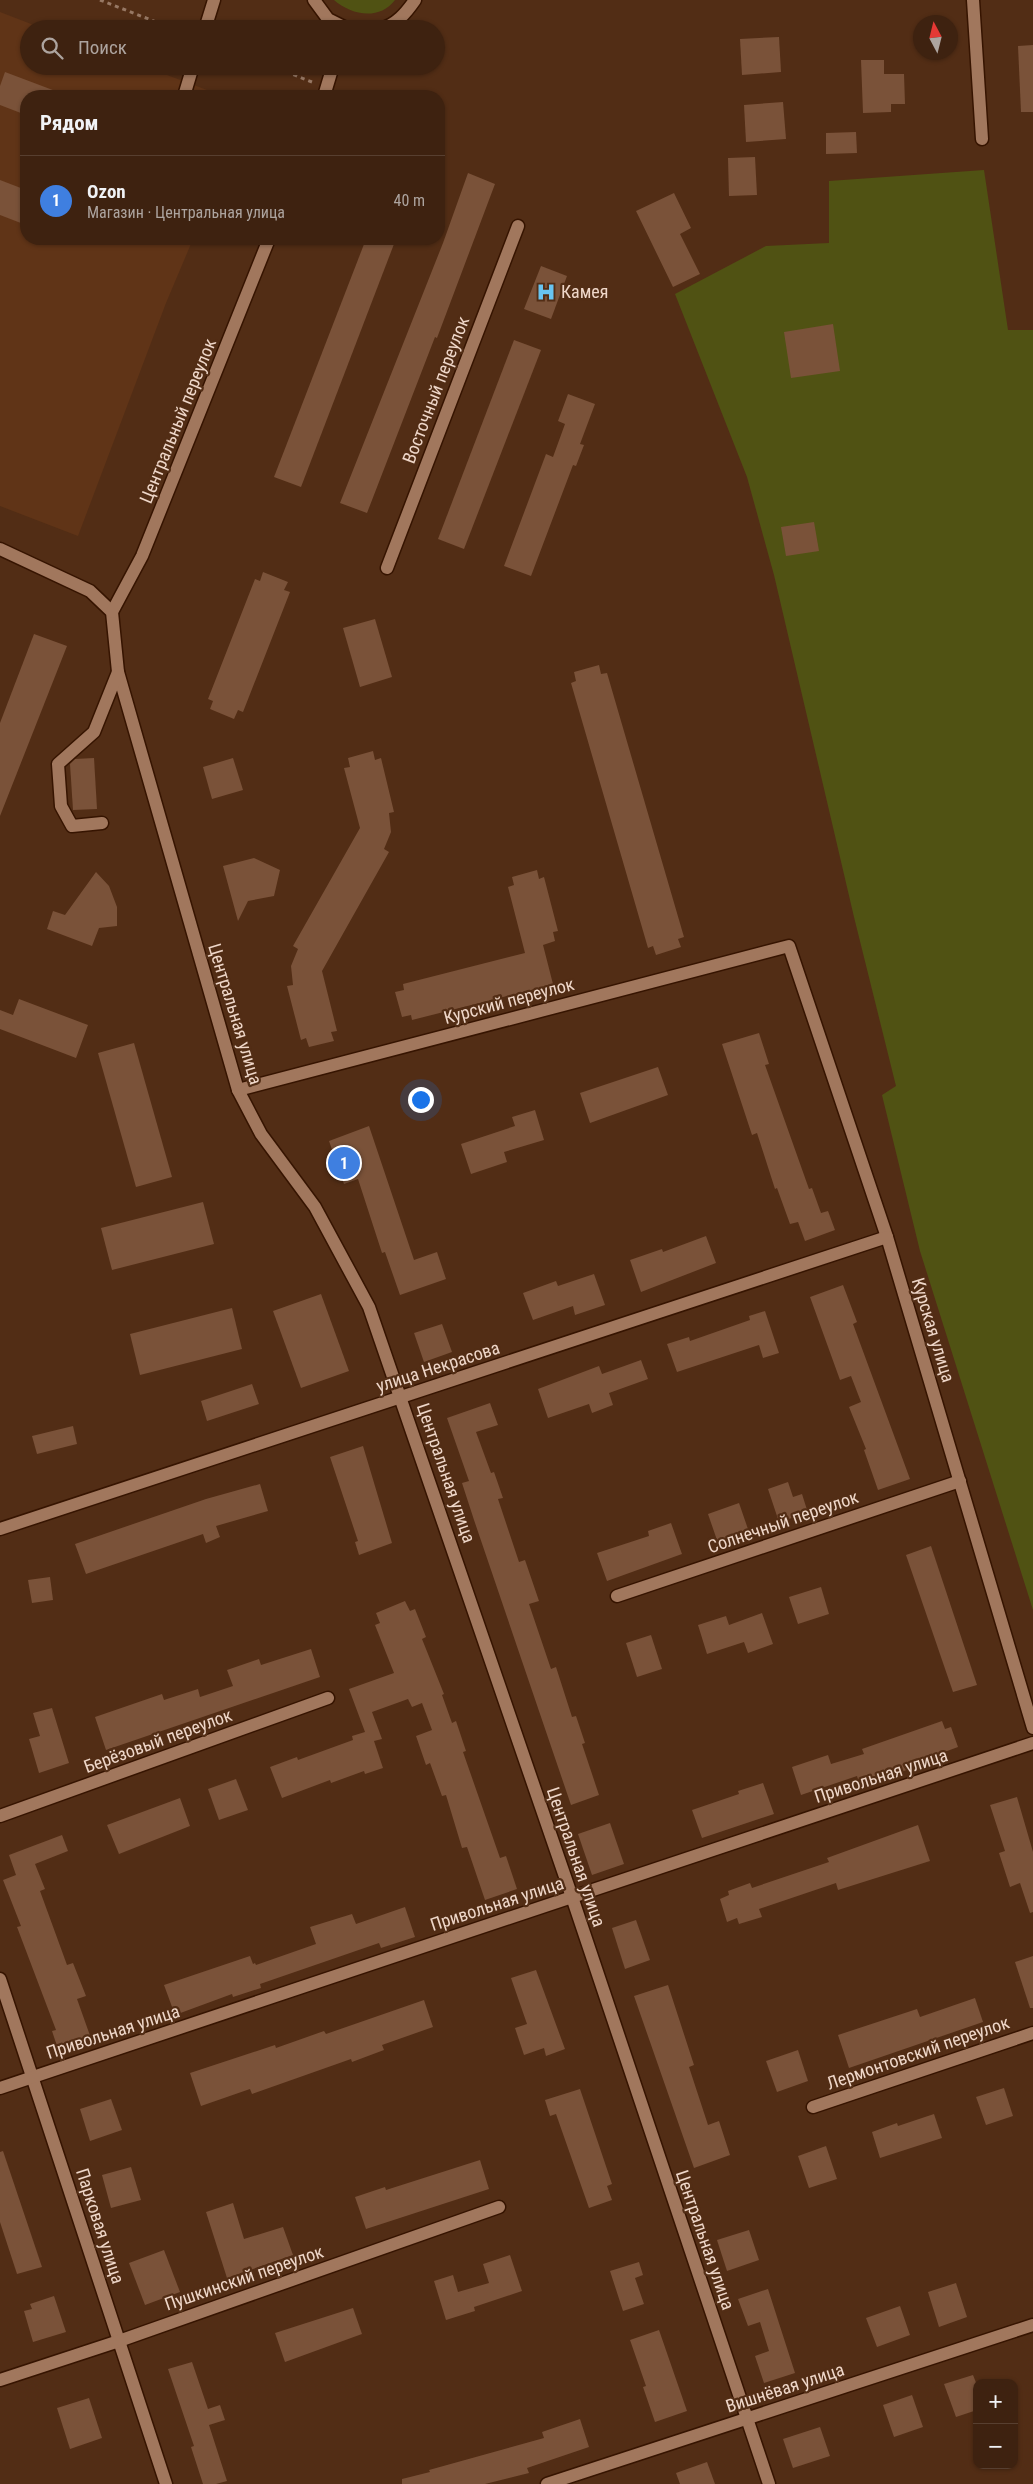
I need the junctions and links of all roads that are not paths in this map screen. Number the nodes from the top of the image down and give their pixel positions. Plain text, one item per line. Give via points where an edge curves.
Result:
1 (214, 0) edge
2 (314, 0) edge
3 (415, 0) edge
4 (973, 0) edge
5 (208, 20) edge
6 (330, 20) edge
7 (398, 20) edge
8 (190, 75) edge
9 (330, 75) edge
10 (186, 90) edge
11 (326, 90) edge
12 (982, 138) dead end
13 (518, 226) dead end
14 (267, 245) edge
15 (0, 549) edge
16 (387, 568) dead end
17 (112, 612) junction
18 (118, 672) junction
19 (102, 824) dead end
20 (789, 946) joint
21 (238, 1090) junction
22 (887, 1238) junction
23 (401, 1397) junction
24 (960, 1482) junction
25 (0, 1529) edge
26 (617, 1596) dead end
27 (328, 1698) dead end
28 (1033, 1728) edge
29 (1033, 1744) edge
30 (0, 1816) edge
31 (572, 1897) junction
32 (0, 1979) edge
33 (1033, 2033) edge
34 (32, 2077) junction
35 (0, 2088) edge
36 (813, 2107) dead end
37 (499, 2208) dead end
38 (1033, 2325) edge
39 (119, 2341) junction
40 (0, 2380) edge
41 (747, 2420) junction
42 (166, 2484) edge
43 (547, 2484) edge
44 (769, 2484) edge

1 - 5 street
2 - 6 street
3 - 7 street
4 - 12 street
8 - 10 street
9 - 11 street
13 - 16 street, Восточный переулок
14 - 17 street, Центральный переулок via 142,556
15 - 17 street via 90,591
17 - 18 street, Центральная улица
18 - 19 street via 94,732 58,764 61,806 72,826
18 - 21 street, Центральная улица
20 - 21 street, Курский переулок
20 - 22 street, Курская улица
21 - 23 street, Центральная улица via 262,1134 315,1207 352,1273 369,1307
22 - 23 street, улица Некрасова
22 - 24 street, Курская улица
23 - 25 street, улица Некрасова
23 - 31 street, Центральная улица
24 - 26 street, Солнечный переулок
24 - 28 street, Курская улица
27 - 30 street, Берёзовый переулок
29 - 31 street, Привольная улица
31 - 34 street, Привольная улица
31 - 41 street, Центральная улица
32 - 34 street, Парковая улица
33 - 36 street, Лермонтовский переулок
34 - 35 street, Привольная улица
34 - 39 street, Парковая улица
37 - 39 street, Пушкинский переулок
38 - 41 street, Вишнёвая улица
39 - 40 street, Пушкинский переулок
39 - 42 street, Парковая улица
41 - 43 street, Вишнёвая улица
41 - 44 street, Центральная улица

